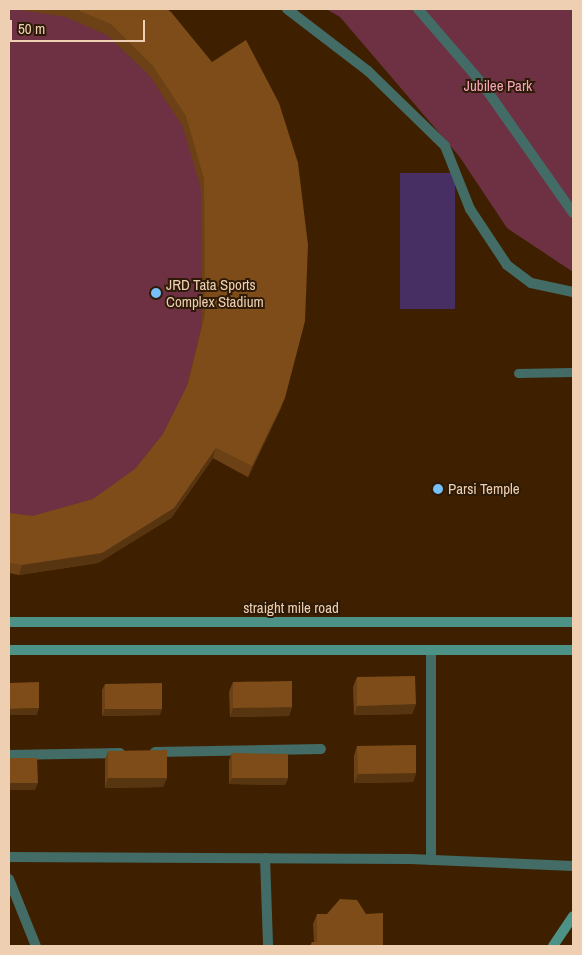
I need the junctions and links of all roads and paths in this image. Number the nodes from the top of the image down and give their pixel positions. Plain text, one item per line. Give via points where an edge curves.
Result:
1 (287, 9) edge
2 (418, 9) edge
3 (573, 213) edge
4 (573, 292) edge
5 (573, 372) edge
6 (518, 374) dead end
7 (9, 622) edge
8 (573, 622) edge
9 (9, 650) edge
10 (573, 650) edge
11 (431, 651) junction
12 (321, 749) dead end
13 (9, 755) edge
14 (9, 857) edge
15 (265, 858) junction
16 (431, 860) junction
17 (573, 866) edge
18 (9, 879) edge
19 (573, 916) edge
20 (36, 946) edge
21 (268, 946) edge
22 (553, 946) edge

1 - 4 street via 368,71 444,146 470,209 507,265 531,283
2 - 3 street via 487,90
5 - 6 lane
7 - 8 street, straight mile road
9 - 11 street
10 - 11 street
11 - 16 street
12 - 13 street
14 - 15 street
15 - 16 street
15 - 21 street
16 - 17 street
18 - 20 street
19 - 22 street

